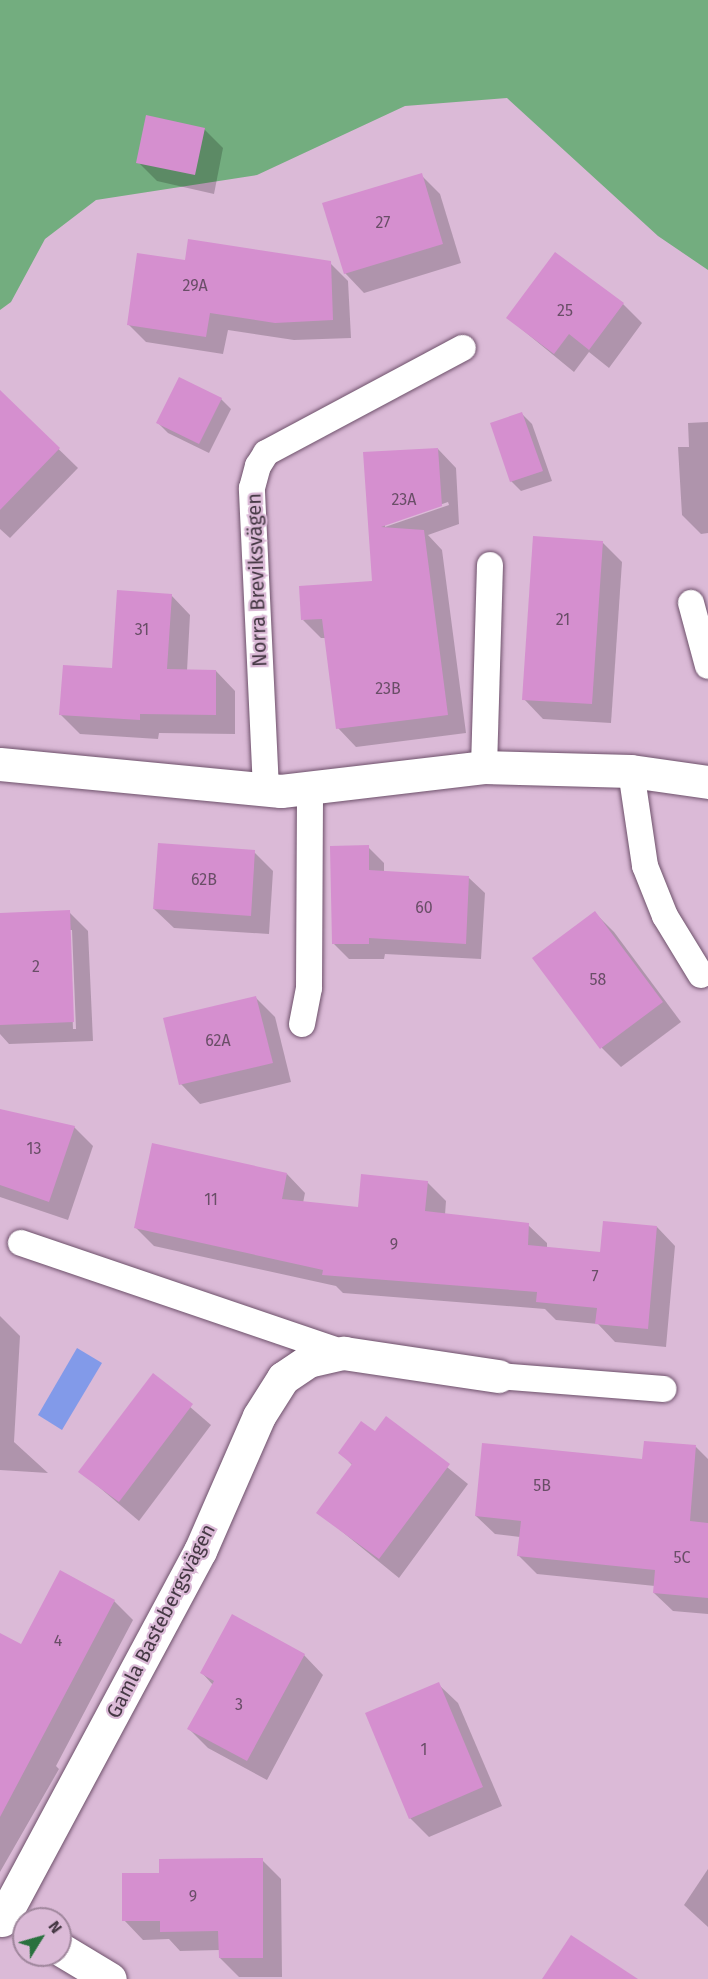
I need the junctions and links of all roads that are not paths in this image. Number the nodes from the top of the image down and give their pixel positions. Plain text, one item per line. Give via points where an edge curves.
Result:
1 (463, 348) dead end
2 (490, 565) dead end
3 (691, 603) dead end
4 (708, 666) edge
5 (0, 764) edge
6 (484, 767) junction
7 (631, 771) junction
8 (708, 782) edge
9 (266, 789) junction
10 (310, 790) junction
11 (701, 975) dead end
12 (302, 1024) dead end
13 (21, 1244) dead end
14 (344, 1353) junction
15 (498, 1376) joint
16 (663, 1389) dead end
17 (9, 1923) edge
18 (72, 1956) edge
19 (110, 1979) edge

1 - 9 lane, Norra Breviksvägen via 266,453 258,466 252,488
2 - 6 lane
3 - 4 lane
5 - 9 street
6 - 7 street
6 - 10 street
7 - 8 street
7 - 11 lane via 645,866 665,916
9 - 10 street
10 - 12 lane via 309,988
13 - 14 lane, Gamla Bastebergsvägen
14 - 15 street, Gamla Bastebergsvägen
14 - 17 street, Gamla Bastebergsvägen via 308,1361 283,1378 259,1416 200,1551
15 - 16 lane
18 - 19 street

